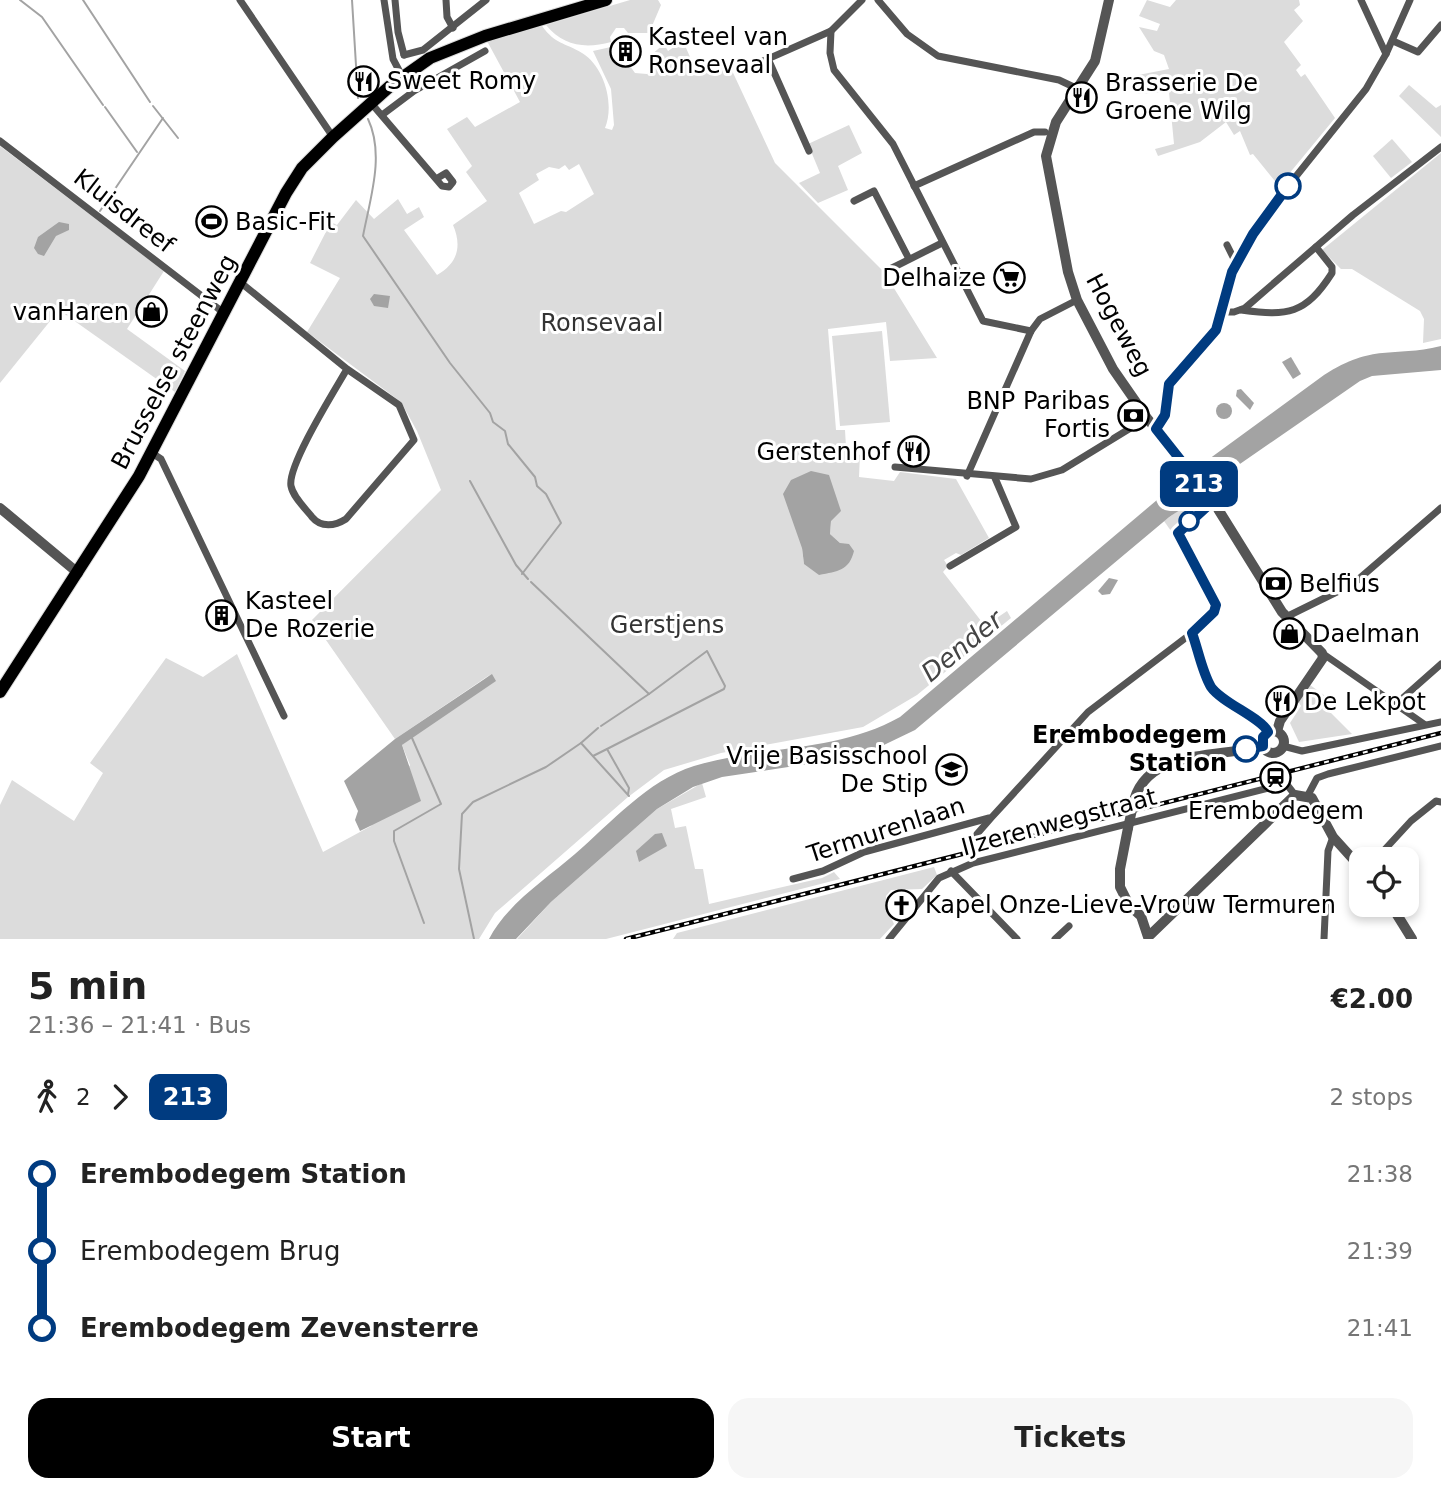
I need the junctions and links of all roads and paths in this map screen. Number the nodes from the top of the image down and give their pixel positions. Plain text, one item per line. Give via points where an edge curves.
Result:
1 (240, 0) edge
2 (384, 0) edge
3 (396, 0) edge
4 (446, 0) edge
5 (486, 0) edge
6 (606, 0) edge
7 (862, 0) edge
8 (878, 0) edge
9 (1110, 0) edge
10 (1361, 0) edge
11 (1410, 0) edge
12 (393, 25) junction
13 (1441, 25) edge
14 (453, 28) junction
15 (831, 31) junction
16 (1393, 41) junction
17 (442, 45) junction
18 (485, 51) dead end
19 (1386, 54) junction
20 (404, 55) junction
21 (769, 61) junction
22 (746, 69) dead end
23 (400, 71) junction
24 (1078, 89) junction
25 (371, 103) junction
26 (382, 115) junction
27 (1049, 129) junction
28 (334, 137) junction
29 (0, 141) edge
30 (1441, 147) edge
31 (809, 151) dead end
32 (436, 179) dead end
33 (914, 186) junction
34 (854, 201) dead end
35 (942, 243) junction
36 (1227, 245) dead end
37 (1316, 247) junction
38 (909, 260) junction
39 (1236, 263) junction
40 (892, 268) dead end
41 (240, 282) junction
42 (1077, 300) junction
43 (1240, 310) junction
44 (1219, 312) junction
45 (224, 313) junction
46 (1031, 331) junction
47 (347, 369) junction
48 (1147, 418) junction
49 (1156, 429) junction
50 (152, 453) junction
51 (895, 467) dead end
52 (967, 476) junction
53 (995, 478) junction
54 (1211, 499) junction
55 (0, 508) edge
56 (1441, 508) edge
57 (950, 566) dead end
58 (78, 572) junction
59 (1286, 617) junction
60 (1192, 633) junction
61 (1322, 653) junction
62 (1441, 664) edge
63 (0, 692) edge
64 (1397, 703) junction
65 (284, 716) dead end
66 (1441, 722) edge
67 (1424, 724) junction
68 (1273, 732) junction
69 (1263, 746) junction
70 (1283, 746) junction
71 (1441, 746) edge
72 (1295, 795) junction
73 (1308, 795) junction
74 (1441, 802) edge
75 (991, 818) junction
76 (1333, 837) junction
77 (977, 839) dead end
78 (1387, 847) edge
79 (1349, 855) edge
80 (951, 871) junction
81 (793, 879) dead end
82 (1140, 916) junction
83 (1398, 917) edge
84 (1165, 921) junction
85 (1069, 926) dead end
86 (1147, 938) edge
87 (889, 939) edge
88 (1017, 939) edge
89 (1055, 939) edge
90 (1324, 939) edge
91 (1412, 939) edge

1 - 28 street
2 - 12 street
3 - 12 street
4 - 14 street
5 - 14 street
6 - 17 main road, Brusselse steenweg
7 - 15 street
8 - 24 street via 907,34 938,56 1059,80
9 - 24 street via 1099,52
10 - 19 street
11 - 16 street
12 - 20 street
12 - 23 street
13 - 16 street via 1418,52
14 - 17 street
15 - 21 street
15 - 33 street via 835,70 878,123
16 - 19 street
17 - 20 street
17 - 23 main road, Brusselse steenweg
18 - 26 street
19 - 39 street via 1346,116 1273,205
20 - 23 street, Brusselse steenweg
21 - 22 street
21 - 31 street
23 - 25 main road, Brusselse steenweg
24 - 27 street
25 - 26 street
25 - 28 main road, Brusselse steenweg
26 - 32 street
27 - 33 street
27 - 42 street, Hogeweg via 1046,169
28 - 41 main road, Brusselse steenweg via 293,180
29 - 45 street, Kluisdreef
30 - 37 street
33 - 35 street
34 - 38 street via 874,191
35 - 38 street
35 - 46 street via 983,320
36 - 39 street
37 - 43 street
37 - 43 street via 1332,272 1308,302 1276,315
38 - 40 street
39 - 44 street
41 - 45 main road, Brusselse steenweg
41 - 47 street
42 - 46 street via 1040,319
42 - 48 street, Hogeweg
43 - 44 street
44 - 49 street via 1210,339 1169,384 1165,415
45 - 50 main road, Brusselse steenweg
46 - 52 street
47 - 47 street via 398,405 414,440 346,519 331,525 315,520 290,483 300,454
48 - 49 street, Hogeweg
48 - 53 street via 1062,470 1031,479
49 - 54 street, Hogeweg
50 - 58 main road, Brusselse steenweg
50 - 65 street via 167,471
51 - 52 street
52 - 53 street
53 - 57 street via 1016,527
54 - 59 street, Hogeweg
54 - 60 street via 1178,533 1216,605
55 - 58 street
56 - 59 street via 1353,584
58 - 63 main road, Brusselse steenweg
59 - 61 street, Hogeweg
60 - 68 street via 1212,687
60 - 75 street, Termurenlaan via 1088,712
61 - 64 street
61 - 68 street
62 - 64 street
64 - 67 street
66 - 67 street
67 - 70 street via 1302,751
68 - 69 street via 1263,737
68 - 70 street via 1283,738
69 - 70 street via 1275,752
69 - 82 street, bridge via 1162,765 1140,783 1119,881 1129,905
71 - 73 street via 1317,778
72 - 73 street
72 - 80 street, IJzerenwegstraat via 1288,786 1280,785
72 - 84 street
73 - 76 street
74 - 78 street via 1436,801 1411,821
75 - 77 street, Termurenlaan
75 - 81 street, Termurenlaan via 864,852
76 - 79 street
76 - 90 street via 1328,851
80 - 87 street via 939,878
80 - 88 street
82 - 84 street via 1154,923
82 - 86 street
83 - 91 street
84 - 86 street
85 - 89 street

